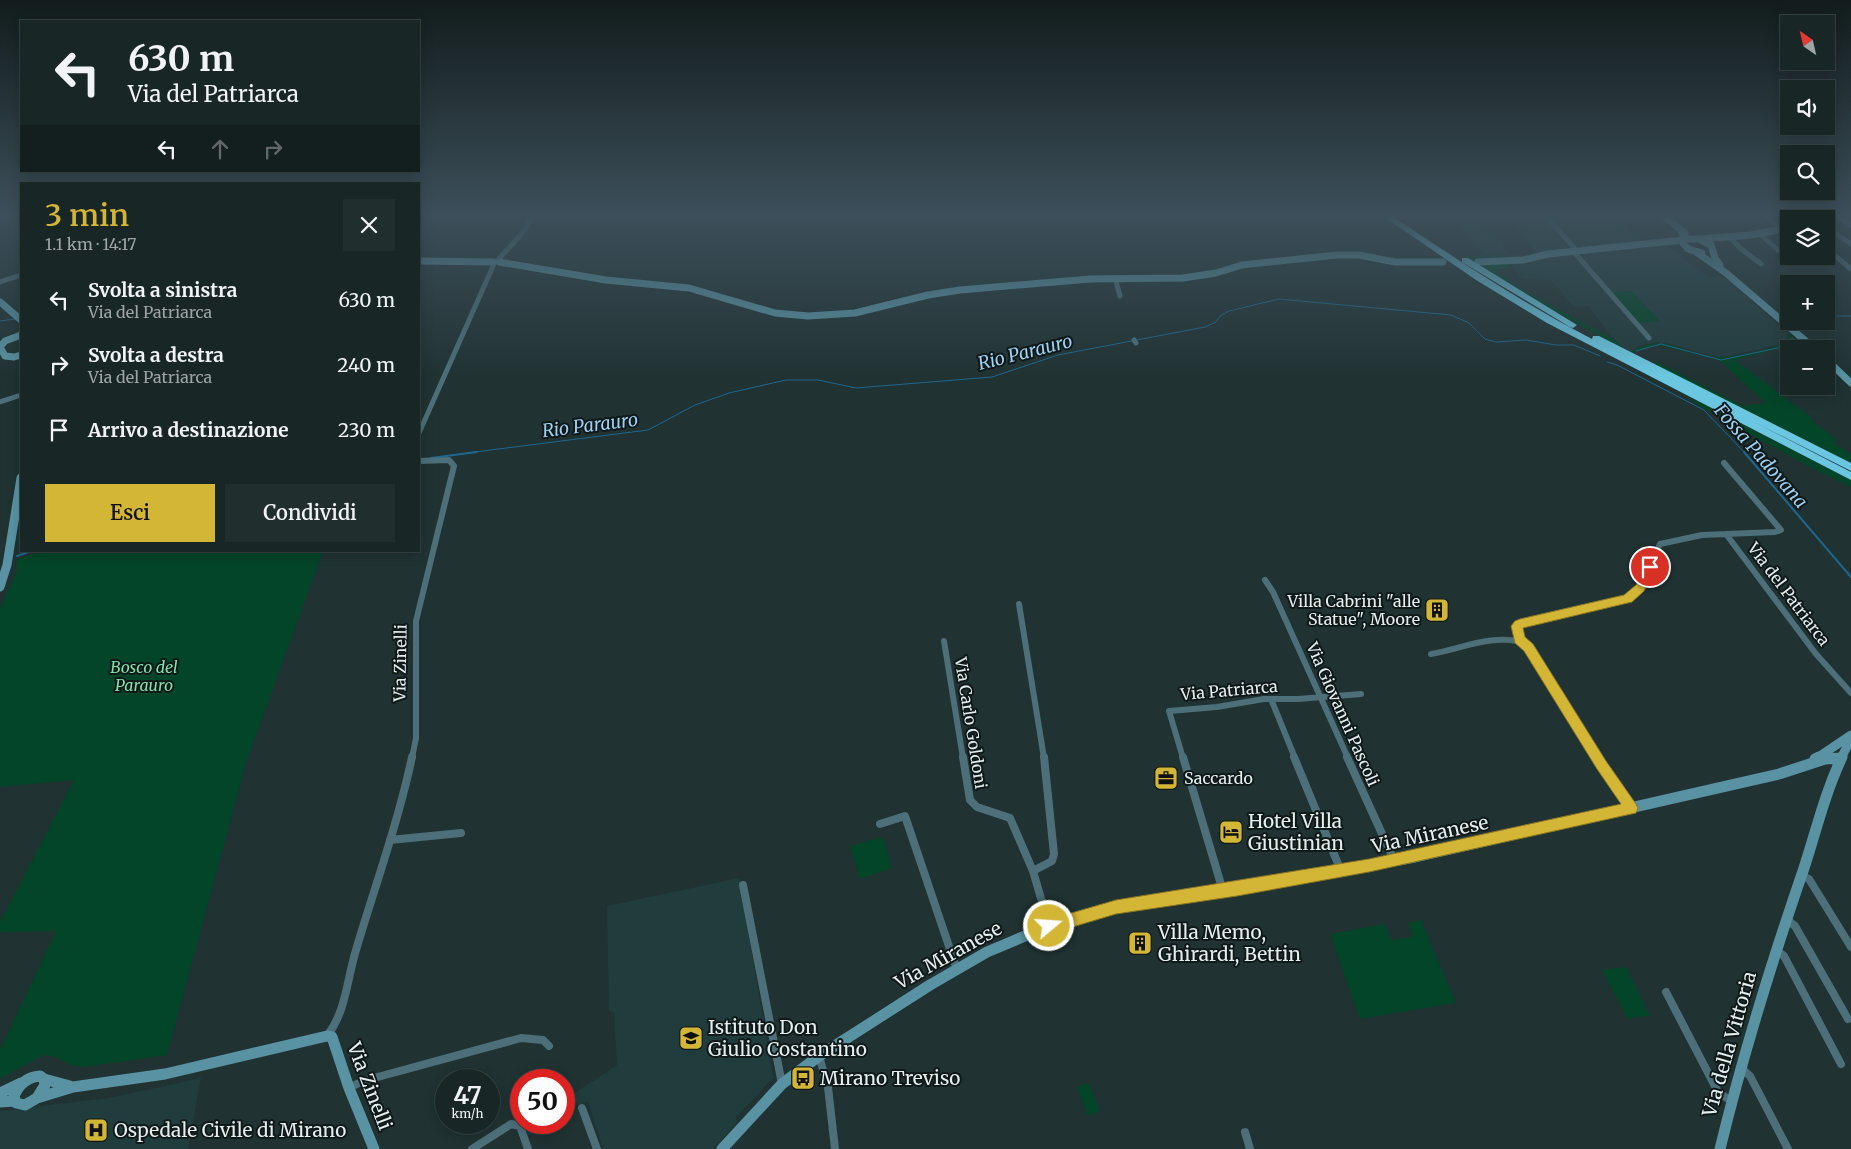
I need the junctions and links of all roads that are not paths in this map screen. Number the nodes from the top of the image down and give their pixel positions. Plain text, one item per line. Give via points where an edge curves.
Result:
1 (493, 270) edge
2 (543, 270) edge
3 (1227, 270) edge
4 (1467, 270) edge
5 (1480, 270) edge
6 (1591, 270) edge
7 (1721, 270) edge
8 (1723, 270) edge
9 (1726, 273) junction
10 (20, 275) edge
11 (1114, 278) junction
12 (0, 282) edge
13 (1120, 296) dead end
14 (0, 302) edge
15 (19, 318) edge
16 (17, 335) edge
17 (1650, 338) dead end
18 (0, 339) edge
19 (1804, 340) edge
20 (0, 347) edge
21 (19, 357) edge
22 (1835, 368) edge
23 (1851, 383) edge
24 (20, 395) edge
25 (0, 402) edge
26 (420, 431) edge
27 (420, 461) edge
28 (1724, 463) dead end
29 (1851, 467) edge
30 (1851, 476) edge
31 (20, 483) edge
32 (1726, 534) junction
33 (4, 560) edge
34 (1265, 580) dead end
35 (0, 587) edge
36 (1019, 604) dead end
37 (1519, 640) junction
38 (944, 641) dead end
39 (1430, 654) dead end
40 (1851, 693) edge
41 (1361, 694) dead end
42 (1322, 698) junction
43 (1271, 699) junction
44 (1851, 735) edge
45 (1851, 739) edge
46 (1841, 758) junction
47 (1818, 762) junction
48 (1797, 768) junction
49 (1835, 772) junction
50 (1631, 808) junction
51 (880, 824) dead end
52 (461, 833) dead end
53 (390, 840) junction
54 (1394, 860) junction
55 (1033, 871) junction
56 (1341, 871) junction
57 (1801, 874) junction
58 (743, 885) dead end
59 (1223, 891) junction
60 (1786, 919) junction
61 (1049, 926) junction
62 (1851, 947) edge
63 (1776, 950) junction
64 (956, 970) junction
65 (1666, 992) dead end
66 (1848, 1019) dead end
67 (327, 1036) junction
68 (549, 1046) dead end
69 (819, 1056) junction
70 (1841, 1064) dead end
71 (1740, 1067) junction
72 (44, 1079) junction
73 (25, 1080) junction
74 (782, 1084) junction
75 (73, 1087) junction
76 (349, 1088) junction
77 (0, 1093) edge
78 (37, 1098) junction
79 (15, 1101) junction
80 (1731, 1101) junction
81 (0, 1102) edge
82 (582, 1108) dead end
83 (1245, 1132) dead end
84 (374, 1149) edge
85 (472, 1149) edge
86 (528, 1149) edge
87 (597, 1149) edge
88 (722, 1149) edge
89 (835, 1149) edge
90 (1250, 1149) edge
91 (1720, 1149) edge
92 (1788, 1149) edge

1 - 26 street
2 - 11 main road via 702,290 794,316 855,313 954,290
3 - 11 main road via 1158,280
4 - 30 highway via 1557,325
5 - 29 highway via 1564,320
6 - 17 street
7 - 9 main road
8 - 9 main road
9 - 19 main road
10 - 12 street
11 - 13 street
14 - 15 main road
16 - 18 main road
16 - 20 main road
20 - 21 main road via 4,356
22 - 23 main road
24 - 25 street
27 - 53 street, Via Zinelli via 444,459 454,466 416,621 416,738
28 - 32 street, Via del Patriarca via 1781,530
31 - 33 main road
32 - 37 street, Via del Patriarca via 1660,544 1645,579 1632,596 1520,624 1517,626
32 - 40 street, Via del Patriarca via 1816,654
33 - 35 main road
34 - 42 street, Via Giovanni Pascoli via 1274,592
36 - 55 street via 1046,769 1054,856 1052,861
37 - 39 street via 1506,639
37 - 50 street via 1529,648
38 - 55 street, Via Carlo Goldoni via 970,800 977,807 1010,818
41 - 42 street, Via Patriarca
42 - 43 street, Via Patriarca
42 - 54 street, Via Giovanni Pascoli
43 - 56 street
43 - 59 street, Via Patriarca via 1169,710
44 - 48 main road, Via Miranese
45 - 46 main road
46 - 47 main road, Via Miranese
46 - 49 main road
47 - 48 main road, Via Miranese
47 - 49 main road
48 - 50 main road, Via Miranese
49 - 57 main road, Via della Vittoria
50 - 54 main road, Via Miranese
51 - 64 street via 905,816
52 - 53 street
53 - 67 street, Via Zinelli via 335,1026
54 - 56 main road, Via Miranese
55 - 61 street, Via Carlo Goldoni
56 - 59 main road, Via Miranese
57 - 60 main road, Via della Vittoria
57 - 62 street via 1809,879
58 - 74 street
59 - 61 main road, Via Miranese via 1116,907
60 - 63 main road, Via della Vittoria
60 - 66 street via 1795,926
61 - 64 main road, Via Miranese via 1002,944
63 - 70 street via 1784,956
63 - 71 main road, Via della Vittoria
64 - 69 main road, Via Miranese
65 - 80 street via 1718,1092
67 - 75 main road via 165,1074
67 - 76 main road, Via Zinelli via 332,1037
68 - 76 street via 543,1040 521,1038 363,1081
69 - 74 main road, Via Miranese
69 - 89 street
71 - 80 main road, Via della Vittoria
71 - 92 street via 1750,1076
72 - 73 main road via 35,1076
72 - 75 main road
72 - 78 main road via 43,1090
73 - 77 main road
73 - 79 main road via 15,1092
74 - 88 main road, Via Miranese
75 - 78 main road
76 - 84 main road, Via Zinelli
78 - 79 main road via 25,1104
79 - 81 main road
80 - 91 main road, Via della Vittoria
82 - 87 street
83 - 90 street
85 - 86 street via 511,1124 520,1126

